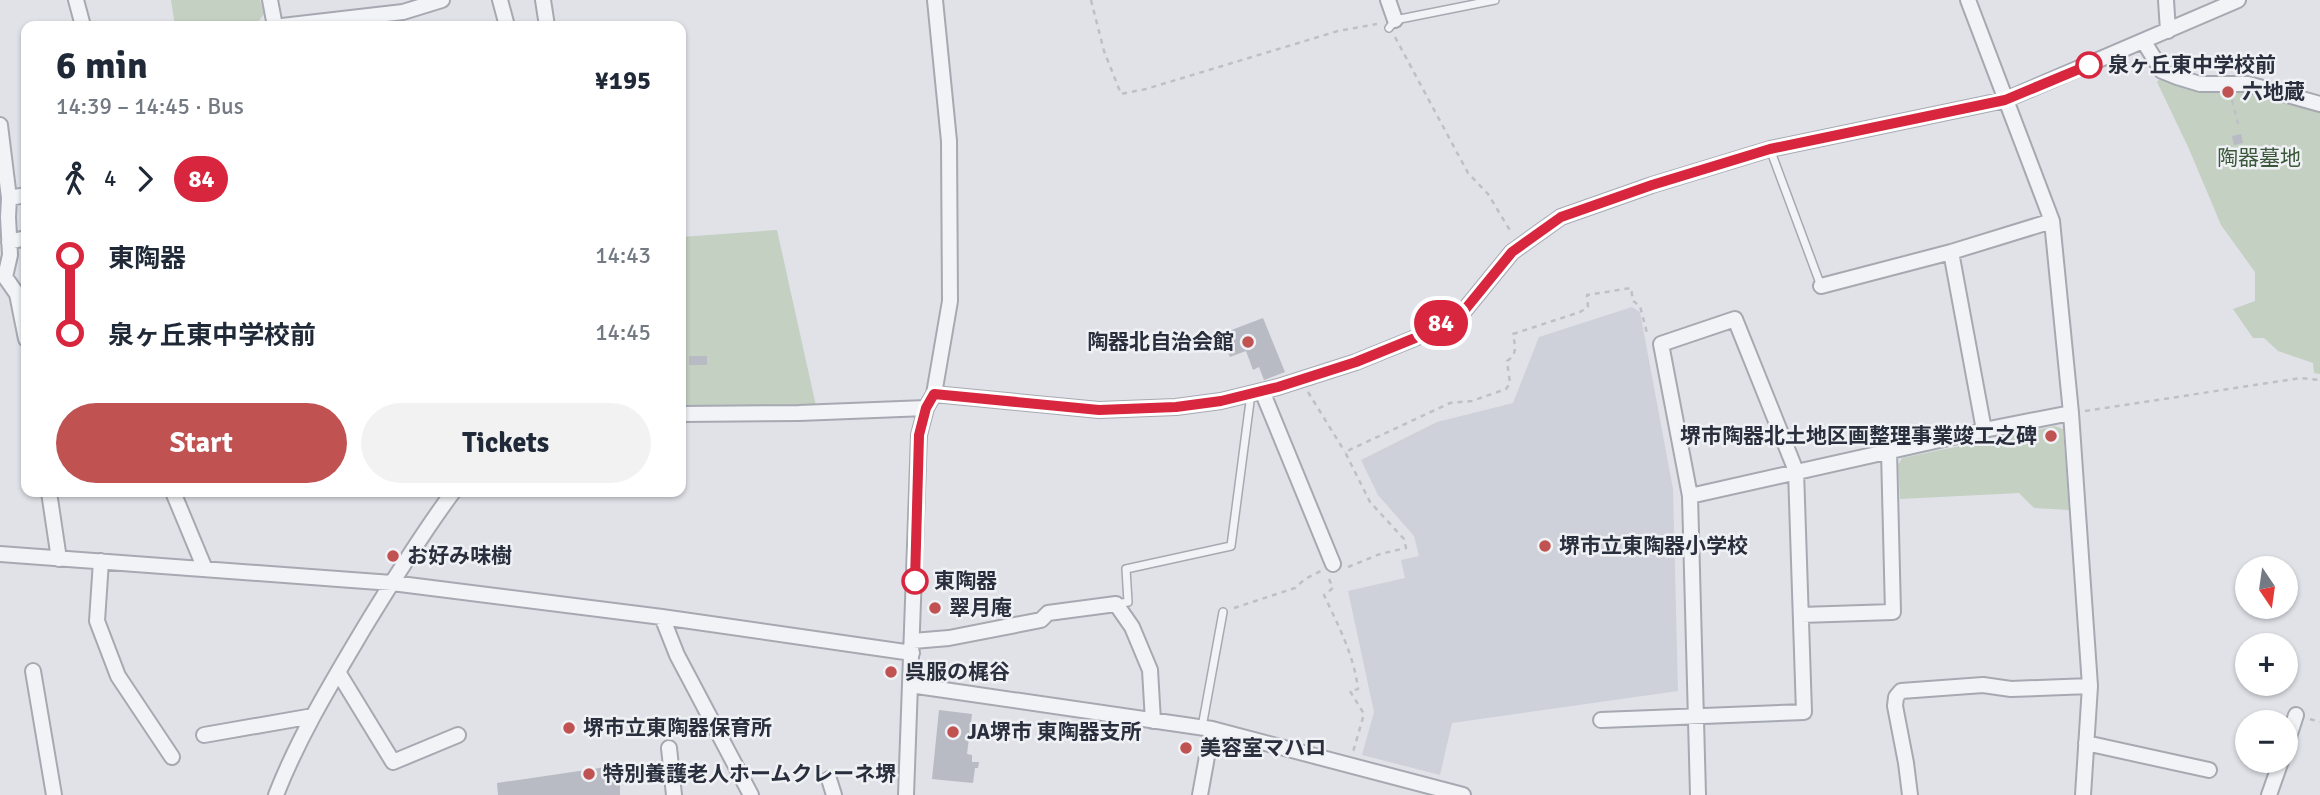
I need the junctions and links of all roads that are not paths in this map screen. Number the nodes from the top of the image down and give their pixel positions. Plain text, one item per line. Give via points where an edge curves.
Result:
1 (76, 0) edge
2 (270, 0) edge
3 (442, 0) edge
4 (500, 0) edge
5 (543, 0) edge
6 (935, 0) edge
7 (1388, 0) edge
8 (1495, 0) edge
9 (1968, 0) edge
10 (2166, 0) edge
11 (2238, 0) edge
12 (82, 21) edge
13 (274, 21) edge
14 (325, 21) edge
15 (506, 21) edge
16 (546, 21) edge
17 (1392, 24) joint
18 (2168, 31) junction
19 (2144, 42) junction
20 (2005, 100) junction
21 (2320, 104) edge
22 (0, 125) edge
23 (1770, 149) junction
24 (21, 196) edge
25 (9, 198) junction
26 (2052, 221) junction
27 (21, 239) edge
28 (9, 242) junction
29 (1951, 253) junction
30 (3, 276) edge
31 (1821, 286) joint
32 (21, 303) edge
33 (1256, 392) junction
34 (934, 394) junction
35 (926, 408) junction
36 (686, 414) edge
37 (2071, 414) junction
38 (1984, 430) junction
39 (1889, 451) junction
40 (1796, 471) junction
41 (1690, 496) junction
42 (50, 497) edge
43 (175, 497) edge
44 (450, 497) edge
45 (0, 554) edge
46 (59, 559) junction
47 (101, 561) junction
48 (205, 569) junction
49 (1336, 569) road end
50 (392, 583) junction
51 (1116, 604) junction
52 (1223, 612) road end
53 (1801, 615) junction
54 (662, 617) junction
55 (913, 647) junction
56 (33, 671) dead end
57 (338, 672) junction
58 (910, 685) junction
59 (2090, 686) junction
60 (313, 716) junction
61 (1696, 717) junction
62 (1601, 720) dead end
63 (1153, 721) junction
64 (1207, 728) junction
65 (204, 735) dead end
66 (458, 735) dead end
67 (2086, 743) junction
68 (669, 748) dead end
69 (172, 757) dead end
70 (2209, 769) dead end
71 (2277, 773) edge
72 (829, 779) dead end
73 (54, 795) edge
74 (276, 795) edge
75 (674, 795) edge
76 (751, 795) edge
77 (834, 795) edge
78 (906, 795) edge
79 (1200, 795) edge
80 (1463, 795) edge
81 (1698, 795) edge
82 (1910, 795) edge
83 (2082, 795) edge
84 (2269, 795) edge

1 - 12 street
2 - 13 street
3 - 14 street via 403,12
4 - 15 street
5 - 16 street
6 - 34 street via 949,141 950,301
7 - 17 street
8 - 17 lane
9 - 20 street
10 - 18 street
11 - 18 street
18 - 19 street
19 - 20 street
19 - 21 street via 2162,71 2200,84 2248,84
20 - 23 street
20 - 26 street
22 - 25 street
23 - 31 lane
23 - 33 street via 1561,217 1512,252 1463,312 1356,362
24 - 25 street
25 - 28 street
26 - 29 street
26 - 37 street
27 - 28 street
28 - 30 street
29 - 31 street
29 - 38 street
30 - 32 street
33 - 34 street via 1176,407 1099,410
33 - 49 street
33 - 51 lane via 1231,546 1126,569 1128,602
34 - 35 street
35 - 36 street
35 - 55 street via 919,435
37 - 38 street
37 - 59 street
38 - 39 street
39 - 40 street
39 - 53 street via 1894,612
40 - 41 street
40 - 41 street via 1735,320 1661,344
40 - 53 street
41 - 61 street
42 - 46 street
43 - 48 street
44 - 50 street
45 - 46 street
46 - 47 street
47 - 48 street
47 - 69 street via 97,621 118,676
48 - 50 street
50 - 54 street
50 - 57 street
51 - 55 street via 1048,613 1041,620
51 - 63 street via 1132,627 1150,670
52 - 64 lane
53 - 61 street via 1804,712
54 - 55 street
54 - 76 street via 677,655
55 - 58 street
56 - 73 street
57 - 60 street
57 - 66 street via 394,762
58 - 63 street
58 - 78 street
59 - 67 street
59 - 82 street via 2011,689 1983,685 1902,691 1895,706
60 - 65 street
60 - 74 street
61 - 62 street
61 - 81 street
63 - 64 street
64 - 79 street
64 - 80 street
67 - 70 street
67 - 83 street
68 - 75 street
71 - 84 street
72 - 77 street

